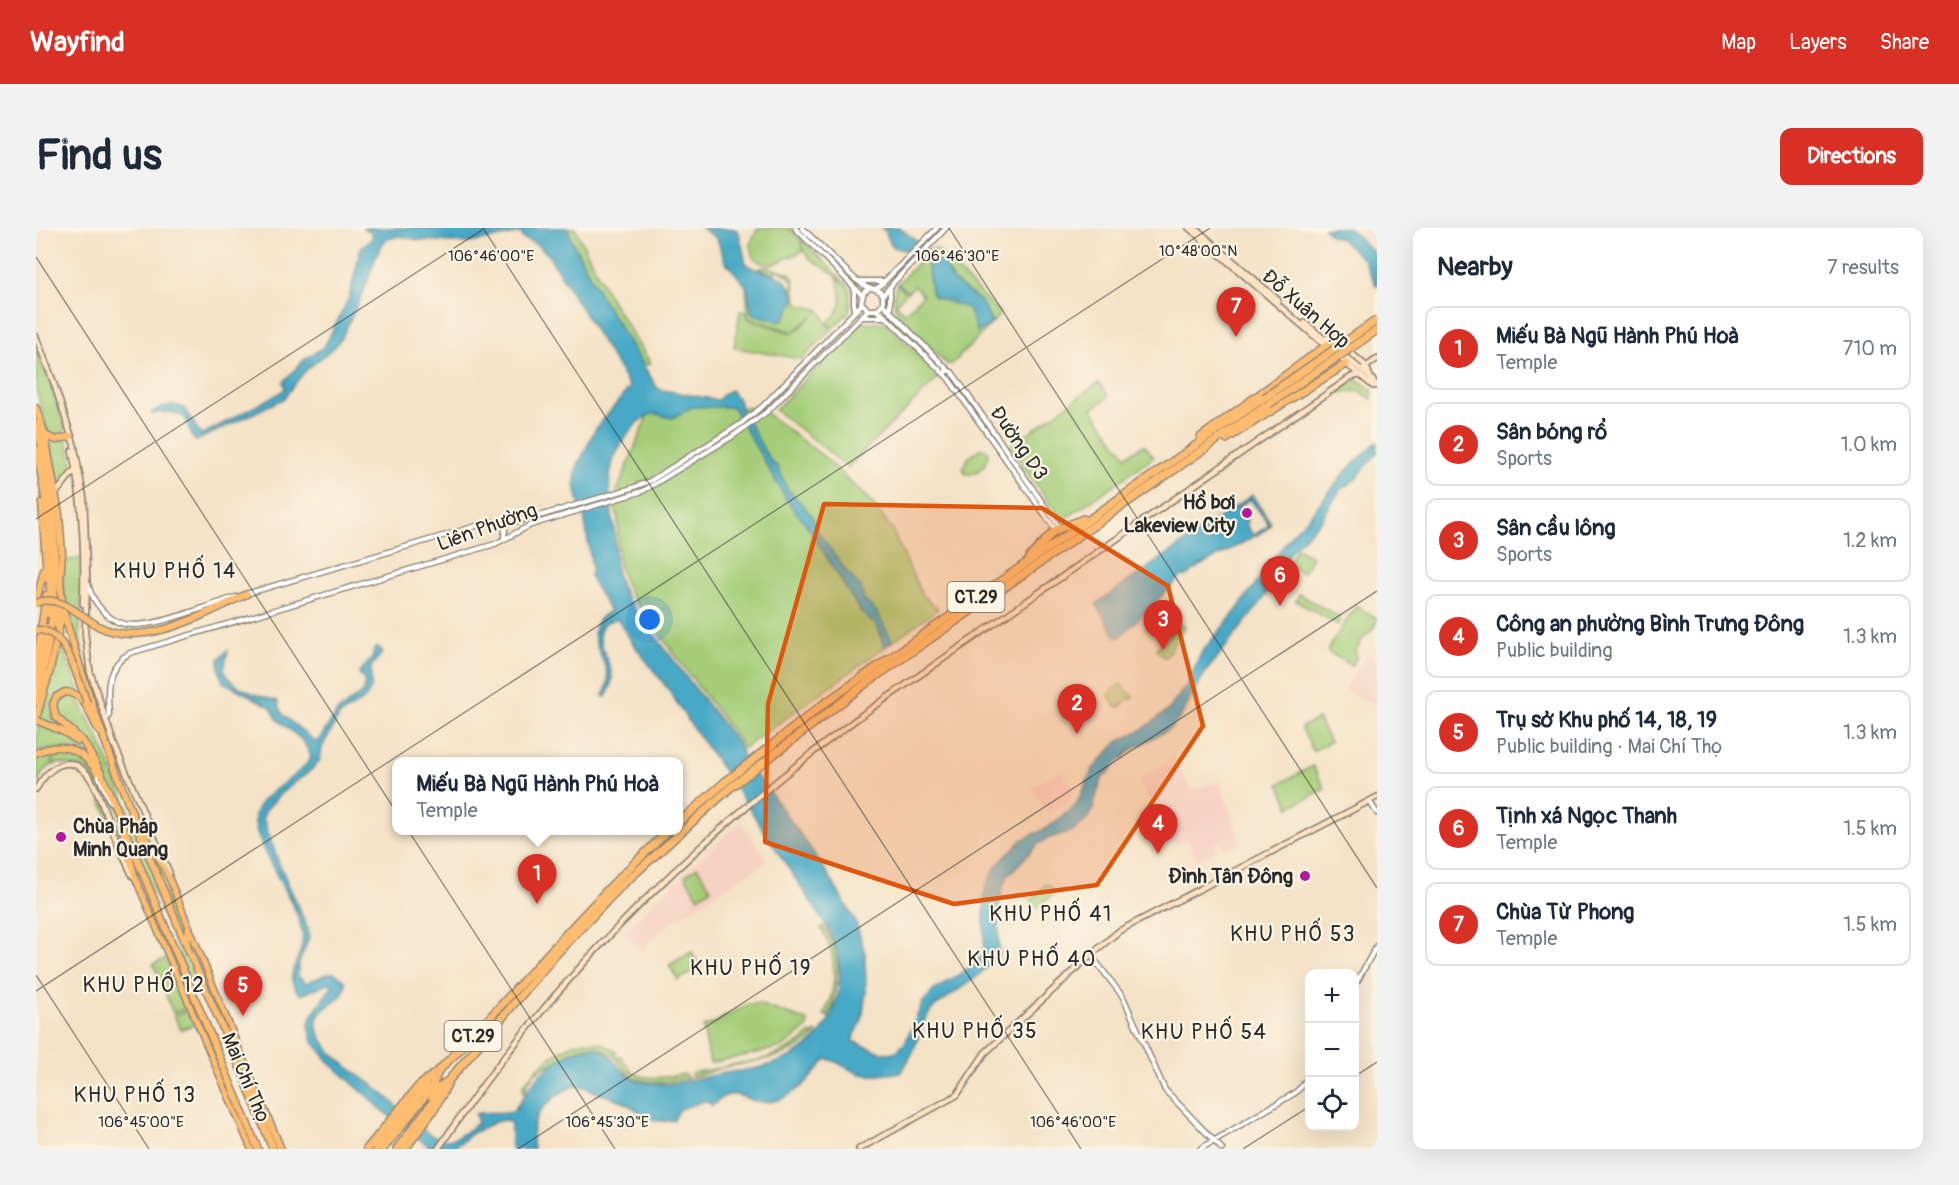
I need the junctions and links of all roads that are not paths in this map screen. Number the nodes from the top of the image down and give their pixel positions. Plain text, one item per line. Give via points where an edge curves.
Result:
1 (795, 228) edge
2 (802, 228) edge
3 (937, 228) edge
4 (946, 228) edge
5 (1189, 228) edge
6 (1195, 228) edge
7 (842, 270) junction
8 (858, 281) junction
9 (885, 281) junction
10 (854, 286) junction
11 (890, 286) junction
12 (1262, 287) junction
13 (869, 289) junction
14 (876, 289) junction
15 (862, 295) junction
16 (883, 296) junction
17 (862, 304) junction
18 (882, 304) junction
19 (868, 310) junction
20 (876, 310) junction
21 (854, 312) junction
22 (888, 316) junction
23 (859, 317) junction
24 (1377, 320) edge
25 (1377, 330) edge
26 (36, 338) edge
27 (1325, 343) junction
28 (925, 352) junction
29 (1377, 359) edge
30 (1348, 367) junction
31 (948, 370) junction
32 (1362, 370) junction
33 (944, 374) junction
34 (950, 377) junction
35 (1351, 377) junction
36 (783, 386) junction
37 (1377, 386) edge
38 (787, 391) junction
39 (1266, 401) junction
40 (36, 408) edge
41 (38, 421) edge
42 (45, 435) junction
43 (71, 436) junction
44 (36, 449) edge
45 (36, 466) edge
46 (77, 467) junction
47 (1127, 493) junction
48 (56, 494) junction
49 (1127, 502) junction
50 (1104, 508) junction
51 (496, 521) junction
52 (1058, 529) junction
53 (44, 539) junction
54 (502, 540) junction
55 (52, 551) junction
56 (61, 563) junction
57 (46, 564) junction
58 (1008, 575) junction
59 (86, 580) junction
60 (58, 589) junction
61 (247, 594) junction
62 (36, 603) edge
63 (63, 609) junction
64 (36, 630) edge
65 (50, 636) junction
66 (36, 665) edge
67 (36, 682) edge
68 (36, 702) edge
69 (88, 706) junction
70 (828, 706) junction
71 (36, 719) edge
72 (106, 719) junction
73 (102, 736) junction
74 (90, 752) junction
75 (36, 753) edge
76 (98, 775) junction
77 (105, 786) junction
78 (36, 789) edge
79 (1377, 797) edge
80 (1370, 802) junction
81 (1377, 813) edge
82 (134, 816) junction
83 (683, 819) edge
84 (120, 821) junction
85 (146, 822) junction
86 (683, 825) edge
87 (121, 829) junction
88 (666, 835) edge
89 (671, 835) edge
90 (656, 847) junction
91 (169, 878) junction
92 (136, 880) junction
93 (189, 927) junction
94 (182, 931) junction
95 (188, 936) junction
96 (195, 941) junction
97 (187, 945) junction
98 (1377, 945) edge
99 (1091, 955) junction
100 (1359, 978) edge
101 (438, 1071) junction
102 (1307, 1077) edge
103 (427, 1079) junction
104 (449, 1080) junction
105 (248, 1086) junction
106 (444, 1093) junction
107 (264, 1109) junction
108 (418, 1113) junction
109 (1215, 1140) junction
110 (251, 1149) edge
111 (258, 1149) edge
112 (273, 1149) edge
113 (281, 1149) edge
114 (368, 1149) edge
115 (376, 1149) edge
116 (383, 1149) edge
117 (388, 1149) edge
118 (398, 1149) edge
119 (405, 1149) edge
120 (438, 1149) edge
121 (859, 1149) edge
122 (1200, 1149) edge
123 (1222, 1149) edge

1 - 7 street
2 - 7 street
3 - 9 street
4 - 11 street
5 - 12 main road, Đỗ Xuân Hợp
6 - 12 main road, Đỗ Xuân Hợp
7 - 8 street
7 - 10 street
8 - 9 street
8 - 13 street
9 - 14 street
10 - 15 street
10 - 21 street
11 - 16 street
11 - 22 street
12 - 27 main road, Đỗ Xuân Hợp
13 - 14 street
13 - 15 street
14 - 16 street
15 - 17 street
16 - 18 street
17 - 19 street
17 - 21 street, Liên Phường
18 - 20 street
18 - 22 street
19 - 20 street
19 - 23 street, Liên Phường
20 - 22 street
21 - 36 street, Liên Phường
22 - 23 street
22 - 28 street
23 - 38 street, Liên Phường
24 - 39 highway, CT.29, bridge
25 - 39 highway, CT.29, bridge
26 - 43 main road, Mai Chí Thọ
27 - 30 main road, Đỗ Xuân Hợp
27 - 32 main road, Đỗ Xuân Hợp
27 - 47 highway
28 - 31 street
28 - 33 street
29 - 32 main road
30 - 32 main road, Đỗ Xuân Hợp
30 - 35 main road
30 - 49 highway
31 - 33 street
31 - 34 street
32 - 35 main road
32 - 37 main road, Đỗ Xuân Hợp
32 - 37 main road, Đỗ Xuân Hợp
33 - 34 street
34 - 52 street, Đường D3
35 - 120 main road via 817,748 699,846 557,993 501,1061
36 - 38 street
36 - 51 street, Liên Phường via 739,425 650,480 551,513
38 - 54 street, Liên Phường via 743,430 654,485 525,527
39 - 47 highway, CT.29
39 - 49 highway, CT.29
40 - 41 highway
41 - 42 highway
41 - 55 highway via 51,495
42 - 43 highway via 56,440
42 - 48 highway
43 - 46 main road, Mai Chí Thọ
44 - 55 highway
45 - 53 highway
46 - 48 main road
46 - 59 main road, Mai Chí Thọ via 85,510
47 - 50 highway, CT.29
48 - 56 highway
49 - 70 highway, CT.29
50 - 52 highway
50 - 58 highway, CT.29
51 - 54 street via 505,529
51 - 61 street, Liên Phường
52 - 58 highway
53 - 55 highway
53 - 57 highway
54 - 72 street, Liên Phường via 130,653 110,674
55 - 56 highway
55 - 57 highway
55 - 60 highway
55 - 65 highway
56 - 60 highway
57 - 62 highway
57 - 66 highway via 42,635
58 - 70 highway, CT.29
59 - 61 street, Liên Phường via 100,609 133,626
59 - 72 main road, Mai Chí Thọ via 86,652
60 - 63 highway
60 - 65 highway
60 - 65 highway
61 - 62 highway, bridge via 190,620 134,635 104,629 56,601
63 - 65 highway
63 - 73 highway, Mai Chí Thọ
64 - 69 highway, Mai Chí Thọ, bridge via 50,632 62,641
65 - 67 highway
65 - 68 highway
65 - 71 highway
69 - 73 highway, Mai Chí Thọ
69 - 74 highway via 69,692 59,695 53,705 56,717
70 - 83 highway, CT.29 via 734,775
70 - 86 highway, CT.29
71 - 74 highway via 62,731
72 - 85 main road, Mai Chí Thọ
72 - 85 main road, Mai Chí Thọ
73 - 82 highway, Mai Chí Thọ
74 - 77 highway
75 - 76 highway via 68,748 83,755
76 - 77 highway
76 - 87 street, Mai Chí Thọ
77 - 84 highway, Mai Chí Thọ
78 - 92 main road, Mai Chí Thọ via 53,768 78,767 87,773
79 - 80 main road
80 - 81 street
80 - 99 main road via 1119,931
82 - 91 main road, Mai Chí Thọ
82 - 94 highway, Mai Chí Thọ
84 - 87 main road, Mai Chí Thọ
84 - 111 highway, Mai Chí Thọ
85 - 91 main road, Mai Chí Thọ
87 - 92 main road, Mai Chí Thọ
88 - 90 highway, CT.29
89 - 90 highway, CT.29
90 - 101 highway, CT.29 via 578,921
90 - 104 highway, CT.29 via 557,953
91 - 93 main road, Mai Chí Thọ
92 - 110 main road, Mai Chí Thọ
93 - 95 highway
93 - 96 main road, Mai Chí Thọ
94 - 95 highway
94 - 97 highway, Mai Chí Thọ
95 - 96 highway
95 - 97 highway
96 - 107 main road, Mai Chí Thọ
97 - 105 highway, Mai Chí Thọ
98 - 100 street
99 - 109 street via 1123,997 1166,1090
99 - 121 main road via 985,1053 957,1095
101 - 103 highway, CT.29
101 - 108 highway
102 - 109 street via 1295,1093
103 - 114 highway, CT.29
103 - 115 highway via 425,1087
104 - 106 highway, CT.29
104 - 108 highway
105 - 107 highway, Mai Chí Thọ
105 - 112 highway
106 - 108 highway
106 - 119 highway, CT.29
107 - 113 highway, Mai Chí Thọ
108 - 116 highway
108 - 117 highway
108 - 118 highway
109 - 122 street
109 - 123 street

